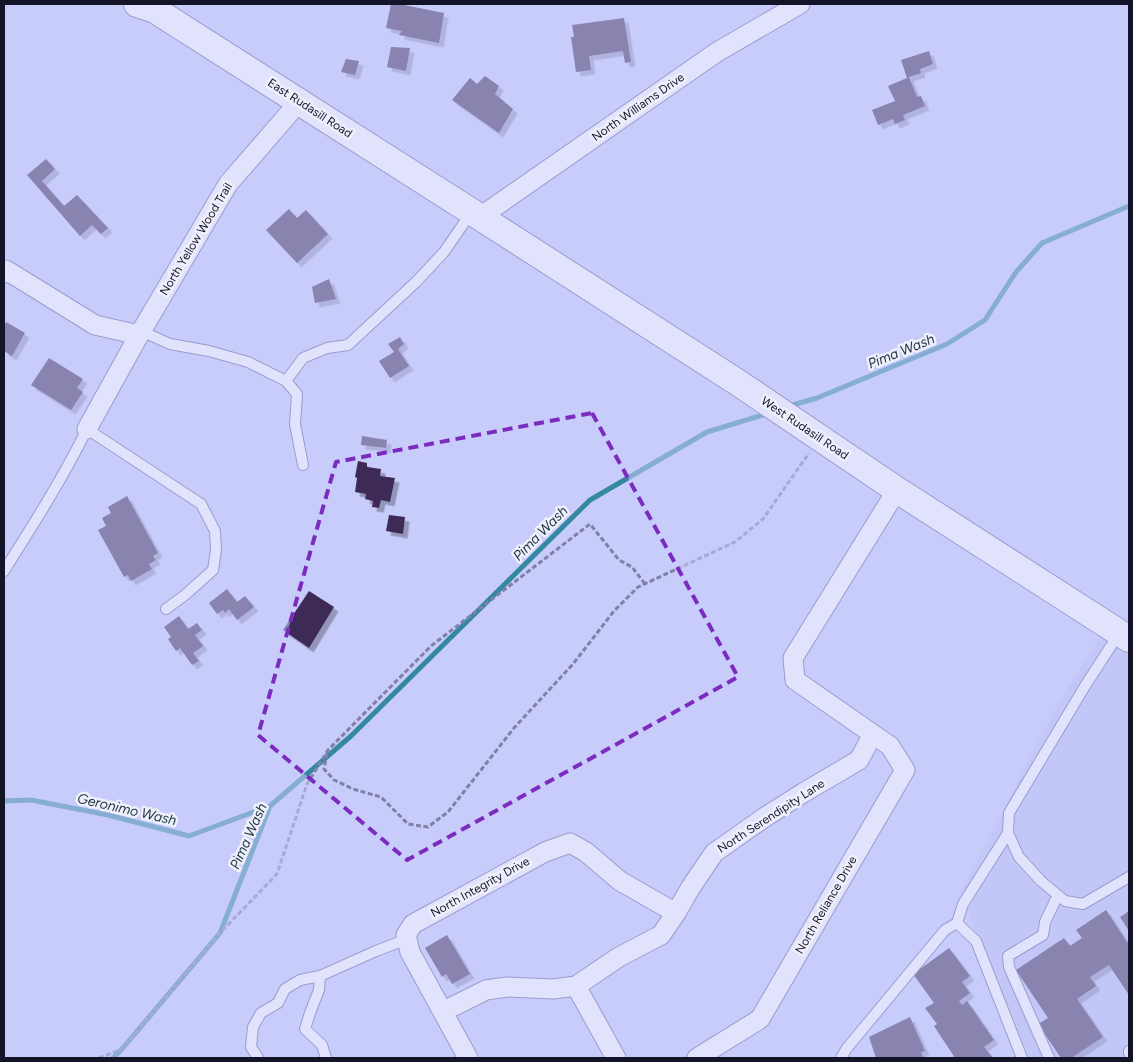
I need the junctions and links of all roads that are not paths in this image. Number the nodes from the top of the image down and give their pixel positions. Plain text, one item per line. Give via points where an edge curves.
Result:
1 (137, 4) edge
2 (800, 4) edge
3 (299, 102) junction
4 (476, 214) junction
5 (4, 273) edge
6 (140, 333) junction
7 (286, 381) junction
8 (87, 429) junction
9 (303, 466) dead end
10 (896, 490) junction
11 (4, 571) edge
12 (166, 609) dead end
13 (1124, 636) edge
14 (873, 734) junction
15 (1008, 833) junction
16 (1129, 877) edge
17 (1058, 895) junction
18 (676, 913) junction
19 (957, 923) junction
20 (407, 939) junction
21 (320, 976) junction
22 (576, 986) junction
23 (444, 1011) junction
24 (847, 1048) junction
25 (258, 1058) edge
26 (326, 1058) edge
27 (468, 1058) edge
28 (616, 1058) edge
29 (697, 1058) edge
30 (841, 1058) edge
31 (851, 1058) edge
32 (1022, 1058) edge
33 (1049, 1058) edge

1 - 3 street, East Rudasill Road via 155,10
2 - 4 street, North Williams Drive via 717,52
3 - 4 street, East Rudasill Road
3 - 6 street, North Yellow Wood Trail via 228,184
4 - 7 lane via 416,282 348,345 327,348 303,358
4 - 10 street, West Rudasill Road via 737,382
5 - 6 street via 6,270 95,325
6 - 7 lane via 170,344 248,362
6 - 8 street, North Yellow Wood Trail
7 - 9 lane via 297,394 295,424
8 - 11 lane
8 - 12 lane via 201,504 214,531 213,570
10 - 13 street, West Rudasill Road
10 - 14 street via 793,658 795,680
13 - 15 lane via 1086,686 1009,813
14 - 18 street, North Serendipity Lane via 859,760 765,817 714,853
14 - 29 street, North Reliance Drive via 890,746 905,770 760,1019
15 - 17 lane via 1019,857
15 - 19 lane via 963,904
16 - 17 lane via 1083,904
17 - 33 lane via 1044,922 1043,935 1008,956 1009,967
18 - 20 street, North Integrity Drive via 620,880 570,843 545,852 412,924
18 - 22 street, North Serendipity Lane via 661,935 619,957
19 - 24 lane via 945,930
19 - 32 lane via 976,942
20 - 21 lane
20 - 23 street via 410,952
21 - 25 lane via 300,980 285,989 278,1003 261,1013 253,1027 251,1047
21 - 26 lane via 319,990 305,1029 322,1045
22 - 23 street, North Serendipity Lane via 553,990 507,987 486,990
22 - 28 street
23 - 27 street
24 - 30 lane
24 - 31 lane

